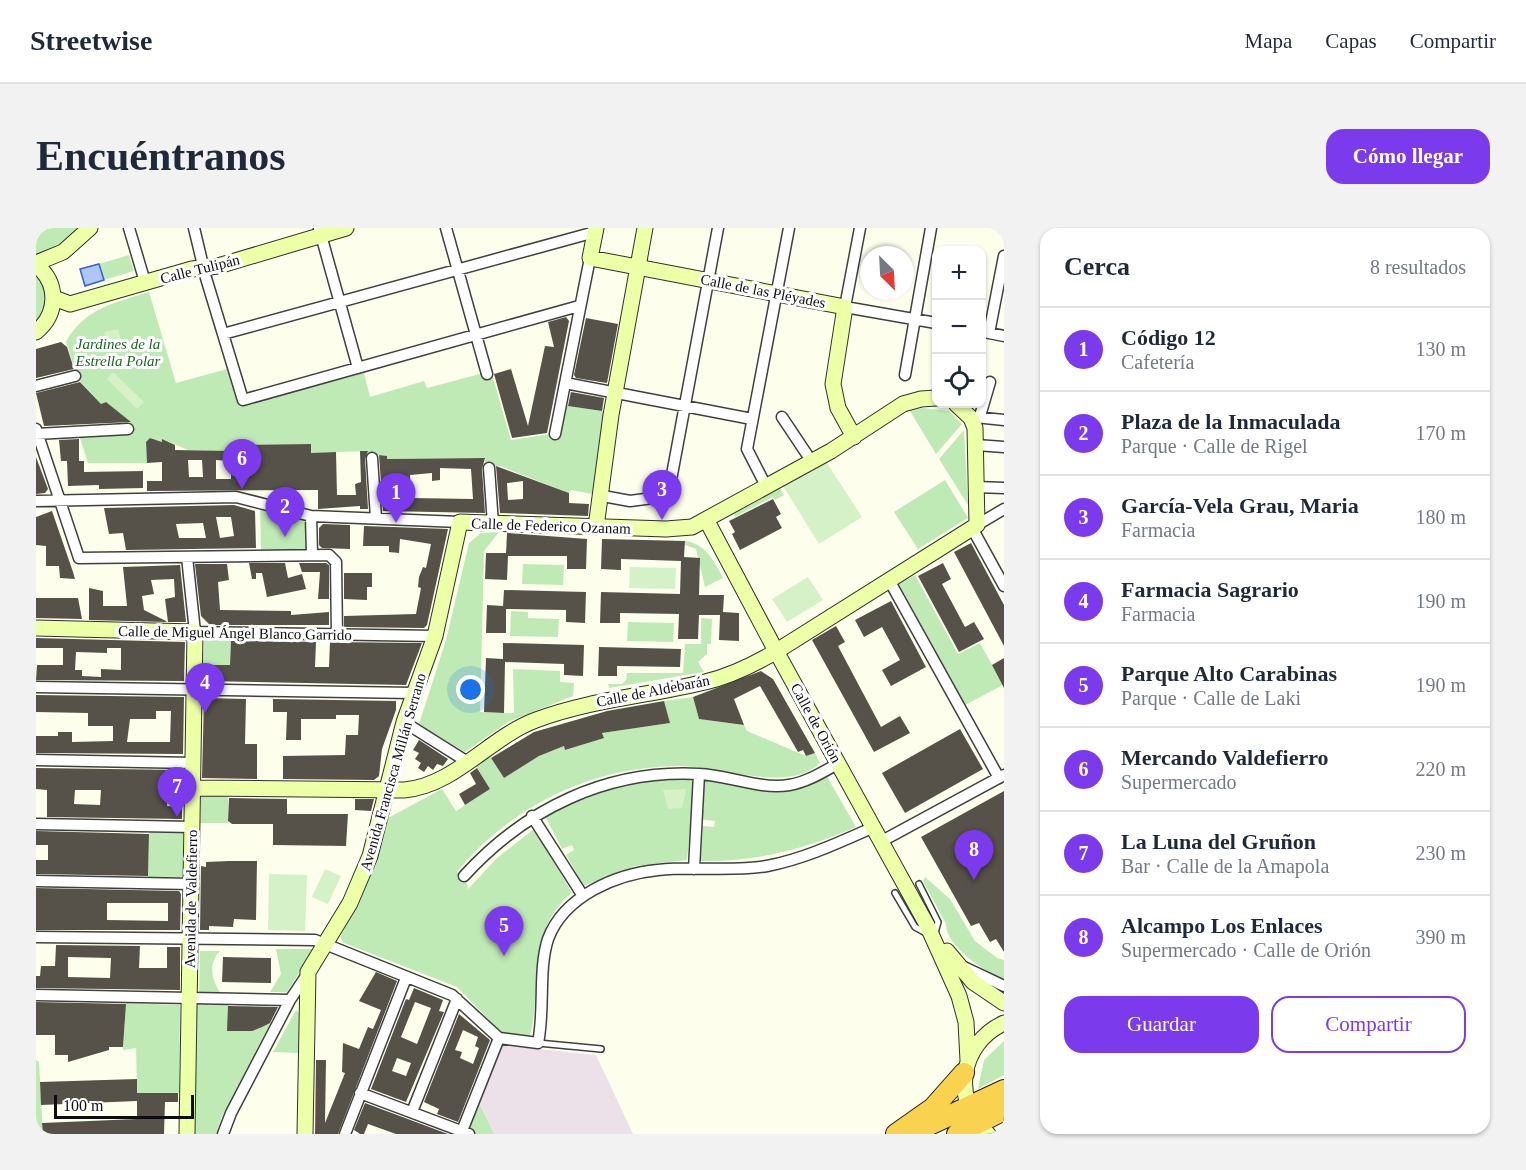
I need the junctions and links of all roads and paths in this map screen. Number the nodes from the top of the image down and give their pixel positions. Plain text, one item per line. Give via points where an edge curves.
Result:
1 (90, 228) edge
2 (129, 228) edge
3 (194, 228) edge
4 (346, 228) edge
5 (446, 228) edge
6 (645, 228) edge
7 (718, 228) edge
8 (789, 228) edge
9 (860, 228) edge
10 (931, 228) edge
11 (595, 230) edge
12 (319, 232) edge
13 (63, 252) junction
14 (1004, 256) edge
15 (590, 258) junction
16 (36, 264) edge
17 (204, 267) junction
18 (638, 268) junction
19 (458, 272) junction
20 (708, 280) junction
21 (50, 281) junction
22 (145, 282) junction
23 (777, 294) junction
24 (54, 298) junction
25 (339, 303) junction
26 (579, 306) junction
27 (845, 307) junction
28 (914, 318) junction
29 (932, 322) edge
30 (986, 328) edge
31 (36, 332) edge
32 (986, 332) edge
33 (223, 334) junction
34 (476, 335) junction
35 (1004, 336) edge
36 (358, 368) junction
37 (487, 374) dead end
38 (905, 375) dead end
39 (75, 376) dead end
40 (990, 382) dead end
41 (565, 383) junction
42 (36, 386) edge
43 (616, 393) junction
44 (932, 398) edge
45 (685, 406) junction
46 (962, 408) edge
47 (782, 417) dead end
48 (975, 417) junction
49 (752, 419) junction
50 (1004, 420) edge
51 (128, 429) dead end
52 (37, 433) edge
53 (555, 434) dead end
54 (854, 437) junction
55 (975, 445) junction
56 (1004, 447) edge
57 (372, 458) dead end
58 (812, 462) junction
59 (489, 468) dead end
60 (766, 486) junction
61 (976, 487) junction
62 (1004, 488) edge
63 (603, 496) dead end
64 (59, 500) junction
65 (36, 501) edge
66 (1004, 509) edge
67 (311, 516) junction
68 (376, 518) junction
69 (707, 521) junction
70 (460, 522) junction
71 (493, 524) junction
72 (596, 527) junction
73 (974, 527) junction
74 (312, 554) junction
75 (187, 557) junction
76 (889, 580) junction
77 (1004, 586) edge
78 (36, 628) edge
79 (195, 632) junction
80 (337, 636) junction
81 (435, 636) junction
82 (776, 651) junction
83 (36, 687) edge
84 (194, 689) junction
85 (414, 693) junction
86 (404, 722) junction
87 (36, 760) edge
88 (466, 761) junction
89 (193, 763) junction
90 (839, 763) junction
91 (699, 774) junction
92 (1001, 776) edge
93 (193, 788) junction
94 (386, 790) junction
95 (532, 816) junction
96 (36, 824) edge
97 (192, 827) junction
98 (874, 827) junction
99 (882, 842) junction
100 (694, 869) junction
101 (464, 876) dead end
102 (36, 881) edge
103 (191, 884) junction
104 (919, 884) dead end
105 (895, 893) dead end
106 (584, 896) junction
107 (931, 932) junction
108 (36, 937) edge
109 (190, 939) junction
110 (326, 944) junction
111 (952, 959) junction
112 (308, 972) junction
113 (406, 978) junction
114 (1004, 986) edge
115 (36, 995) edge
116 (189, 998) junction
117 (290, 999) junction
118 (457, 999) junction
119 (1004, 1003) edge
120 (1004, 1023) edge
121 (500, 1038) junction
122 (538, 1043) junction
123 (601, 1049) dead end
124 (966, 1067) junction
125 (1004, 1090) edge
126 (360, 1093) junction
127 (1004, 1110) edge
128 (412, 1112) junction
129 (978, 1122) edge
130 (465, 1133) edge
131 (187, 1134) edge
132 (223, 1134) edge
133 (305, 1134) edge
134 (345, 1134) edge
135 (896, 1134) edge
136 (910, 1134) edge
137 (957, 1134) edge

1 - 13 street
2 - 22 street
3 - 17 street
4 - 12 street, Calle Tulipán
5 - 19 street
6 - 18 street
7 - 20 street
8 - 23 street
9 - 27 street
10 - 28 street
11 - 15 street
11 - 19 street
12 - 17 street, Calle Tulipán
12 - 25 street
13 - 16 street
13 - 21 street
14 - 30 street
15 - 18 street, Calle de las Pléyades
15 - 26 street
16 - 21 street
17 - 22 street, Calle Tulipán
17 - 33 street
18 - 20 street, Calle de las Pléyades
18 - 43 street
19 - 25 street
19 - 34 street
20 - 23 street, Calle de las Pléyades
20 - 45 street
21 - 24 street
22 - 24 street, Calle Tulipán via 70,304
23 - 27 street, Calle de las Pléyades
23 - 49 street
24 - 31 street via 47,321
25 - 33 street
25 - 36 street
26 - 34 street
26 - 41 street
27 - 28 street, Calle de las Pléyades
27 - 54 street via 833,384 838,408
28 - 29 street, Calle de las Pléyades
28 - 38 street
32 - 35 street
33 - 36 street via 243,400
34 - 36 street
34 - 37 street
39 - 42 street
40 - 48 street
41 - 43 street
41 - 53 street
43 - 45 street
43 - 72 street
44 - 54 street, Calle de Federico Ozanam via 903,405
45 - 49 street
45 - 63 street via 668,496 630,501
46 - 48 street
47 - 58 street
48 - 50 street
48 - 55 street
49 - 60 street via 747,449
51 - 52 street
52 - 64 street
54 - 58 street, Calle de Federico Ozanam
55 - 56 street
55 - 61 street
57 - 68 street
58 - 60 street, Calle de Federico Ozanam
59 - 71 street
60 - 69 street, Calle de Federico Ozanam
61 - 62 street
61 - 73 street
64 - 65 street, Calle de Federico Ozanam
64 - 67 street, Calle de Federico Ozanam via 239,497
64 - 75 street via 81,559
66 - 73 street, Calle de Aldebarán
67 - 68 street, Calle de Federico Ozanam
67 - 74 street
68 - 70 street, Calle de Federico Ozanam
69 - 72 street, Calle de Federico Ozanam via 684,528
69 - 82 street, Calle de Orión
70 - 71 street, Calle de Federico Ozanam
70 - 81 street, Avenida Francisca Millán Serrano
71 - 72 street, Calle de Federico Ozanam
73 - 76 street, Calle de Aldebarán
73 - 77 street
74 - 75 street
74 - 80 street via 329,555 336,562
75 - 79 street, Avenida de Valdefierro
76 - 82 street, Calle de Aldebarán
76 - 92 street
78 - 79 street, Calle de Miguel Ángel Blanco Garrido
79 - 80 street, Calle de Miguel Ángel Blanco Garrido
79 - 84 street, Avenida de Valdefierro
80 - 81 street, Calle de Miguel Ángel Blanco Garrido
81 - 85 street, Avenida Francisca Millán Serrano
82 - 88 street, Calle de Aldebarán via 704,682 592,703 536,720 502,736
82 - 90 street, Calle de Orión
83 - 84 street
84 - 85 street
84 - 89 street, Avenida de Valdefierro
85 - 86 street, Avenida Francisca Millán Serrano
86 - 88 street
86 - 94 street, Avenida Francisca Millán Serrano
87 - 89 street
88 - 94 street, Calle de Aldebarán via 431,785
89 - 93 street, Avenida de Valdefierro
90 - 91 street via 801,782 780,786
90 - 98 street, Calle de Orión
91 - 95 street via 659,774 605,784
91 - 100 street
92 - 99 street
93 - 94 street, Calle de Aldebarán
93 - 97 street, Avenida de Valdefierro
94 - 110 street, Avenida Francisca Millán Serrano via 362,880
95 - 101 street
95 - 106 street
96 - 97 street
97 - 103 street, Avenida de Valdefierro
98 - 99 street, Calle de Orión
98 - 100 street via 784,862 737,869
99 - 107 street, Calle de Orión
100 - 106 street via 633,874
102 - 103 street
103 - 109 street, Avenida de Valdefierro
104 - 107 lane via 938,922
105 - 107 lane via 915,927
106 - 122 street via 564,913 549,938 543,966
107 - 111 street, Calle de Orión
107 - 124 street, Calle de Orión via 964,1013
108 - 109 street
109 - 110 street via 315,940
109 - 116 street, Avenida de Valdefierro
110 - 112 street, Avenida Francisca Millán Serrano
110 - 113 street
111 - 114 street, Calle de Orión
111 - 119 street, Calle de Orión via 973,982
112 - 117 street, Avenida Francisca Millán Serrano
112 - 133 street
113 - 118 street
113 - 126 street
115 - 116 street
116 - 117 street
116 - 131 street, Avenida de Valdefierro
117 - 132 street, Avenida Francisca Millán Serrano
118 - 121 street
118 - 128 street
120 - 124 street via 979,1041
121 - 122 street
121 - 130 street
122 - 123 lane
124 - 129 street, Calle de Orión via 964,1085
124 - 135 highway via 926,1115
125 - 129 highway
126 - 128 street
126 - 134 street
127 - 129 highway
128 - 130 street
129 - 136 highway
129 - 137 highway

